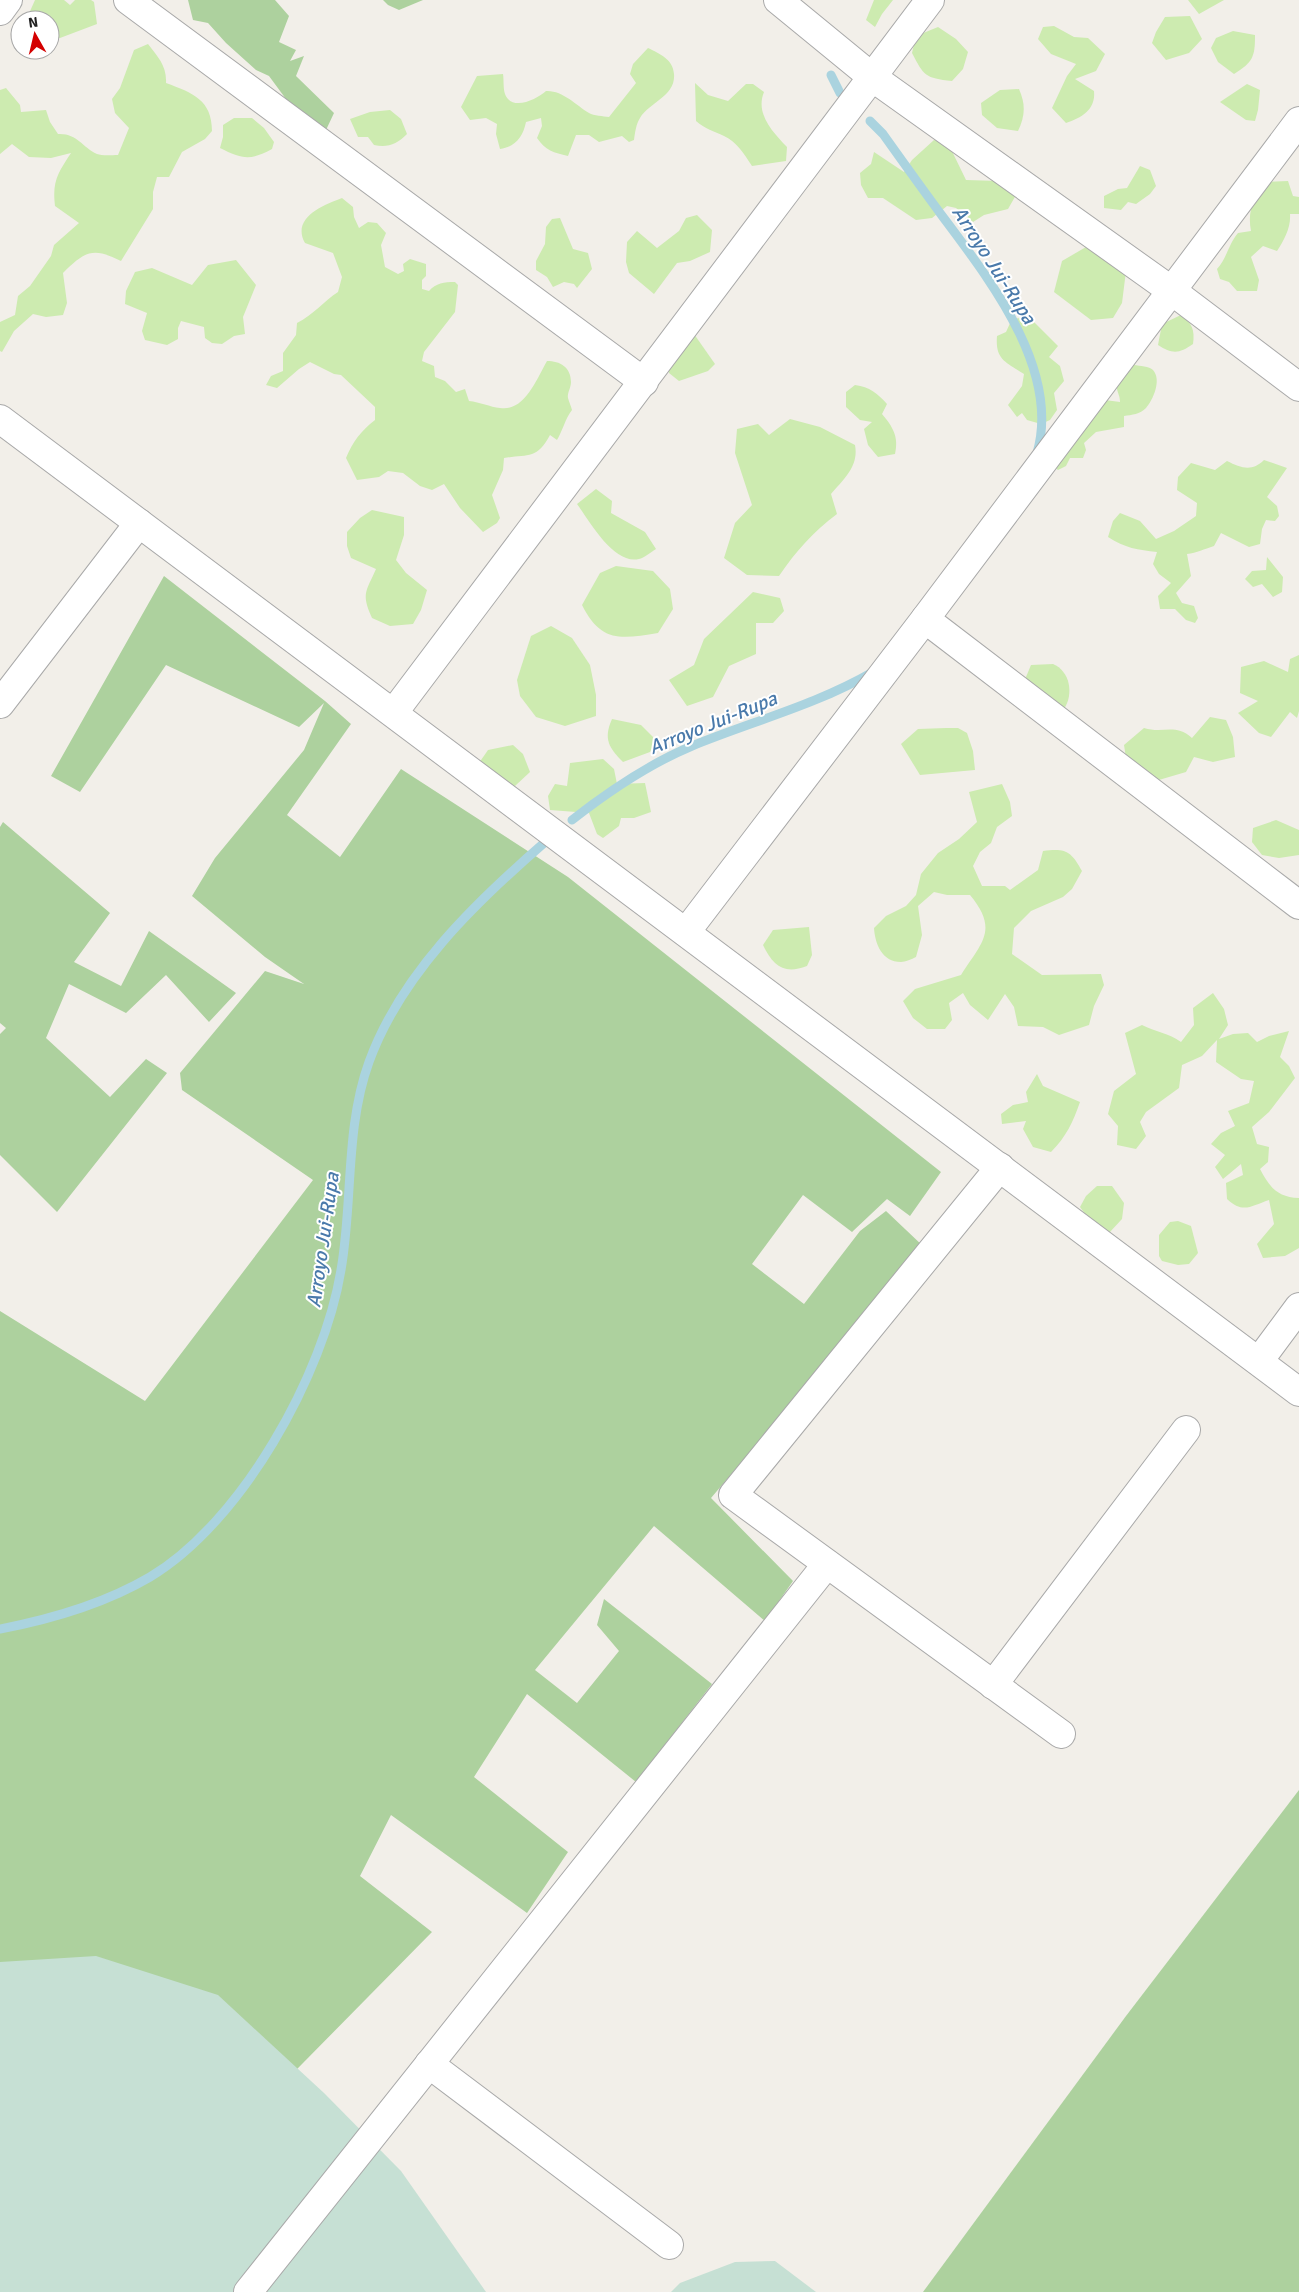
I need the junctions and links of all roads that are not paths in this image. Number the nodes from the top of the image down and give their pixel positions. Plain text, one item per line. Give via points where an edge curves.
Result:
1 (8, 0) edge
2 (128, 0) edge
3 (778, 0) edge
4 (930, 0) edge
5 (0, 11) edge
6 (872, 76) junction
7 (1299, 121) edge
8 (1172, 291) junction
9 (644, 382) junction
10 (1299, 388) edge
11 (0, 419) edge
12 (139, 523) junction
13 (925, 619) junction
14 (0, 704) edge
15 (394, 712) junction
16 (1299, 905) edge
17 (686, 932) junction
18 (1000, 1166) junction
19 (1299, 1307) edge
20 (1259, 1361) junction
21 (1299, 1392) edge
22 (1186, 1430) dead end
23 (827, 1564) junction
24 (993, 1685) junction
25 (1061, 1734) dead end
26 (429, 2064) junction
27 (669, 2245) dead end
28 (248, 2292) edge

1 - 5 street
2 - 9 street
3 - 6 street
4 - 6 street
6 - 8 street
6 - 9 street
7 - 8 street
8 - 10 street
8 - 13 street
9 - 15 street
11 - 12 street
12 - 14 street
12 - 15 street
13 - 16 street
13 - 17 street
15 - 17 street
17 - 18 street
18 - 20 street
18 - 23 street via 732,1496
19 - 20 street
20 - 21 street
22 - 24 street
23 - 24 street
23 - 26 street
24 - 25 street
26 - 27 street
26 - 28 street

